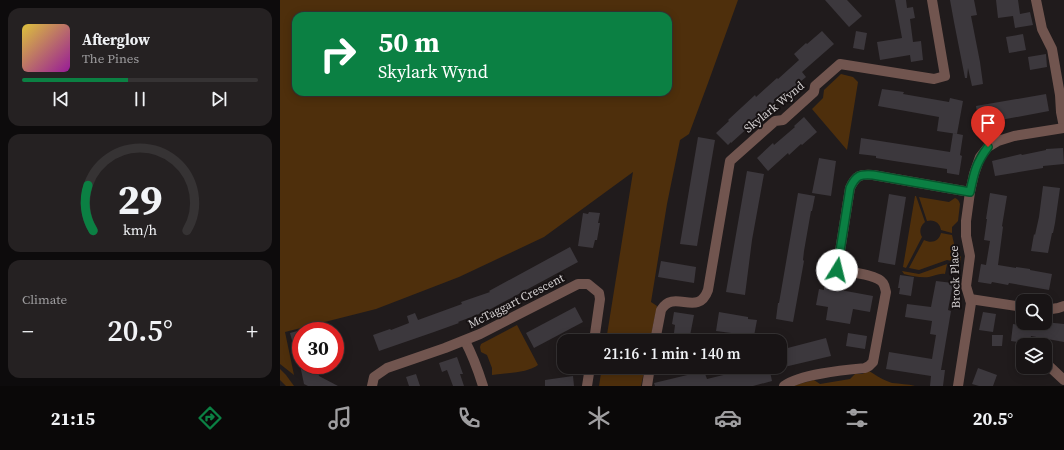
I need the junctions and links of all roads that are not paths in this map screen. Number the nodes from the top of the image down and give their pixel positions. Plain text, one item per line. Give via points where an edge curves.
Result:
1 (932, 0) edge
2 (1036, 0) edge
3 (1064, 128) edge
4 (970, 192) junction
5 (970, 298) junction
6 (1016, 306) edge
7 (1064, 306) edge
8 (1052, 309) edge
9 (595, 334) edge
10 (656, 334) edge
11 (465, 341) junction
12 (1052, 369) edge
13 (589, 374) edge
14 (649, 374) edge
15 (1064, 380) edge
16 (372, 386) edge
17 (483, 386) edge
18 (587, 386) edge
19 (647, 386) edge
20 (784, 386) edge
21 (958, 386) edge

1 - 10 street, Skylark Wynd via 945,76 934,78 840,64 815,86 814,92 803,103 783,120 775,121 730,161 706,296 693,303 675,300 664,305
2 - 3 street via 1042,29 1052,49
3 - 4 street, Brock Place via 1014,136 988,147 980,157
4 - 5 street, Brock Place via 966,221 970,256 966,286
4 - 20 street via 873,175 857,176 850,188 837,270 875,277 883,282 885,287 873,362 865,368 810,376
5 - 6 street
5 - 21 street, Brock Place via 971,308
7 - 8 street
9 - 11 street, McTaggart Crescent via 599,293 588,284 578,284
11 - 16 street, McTaggart Crescent via 387,368 374,377
11 - 17 street, McTaggart Crescent
12 - 15 street
13 - 18 street
14 - 19 street

